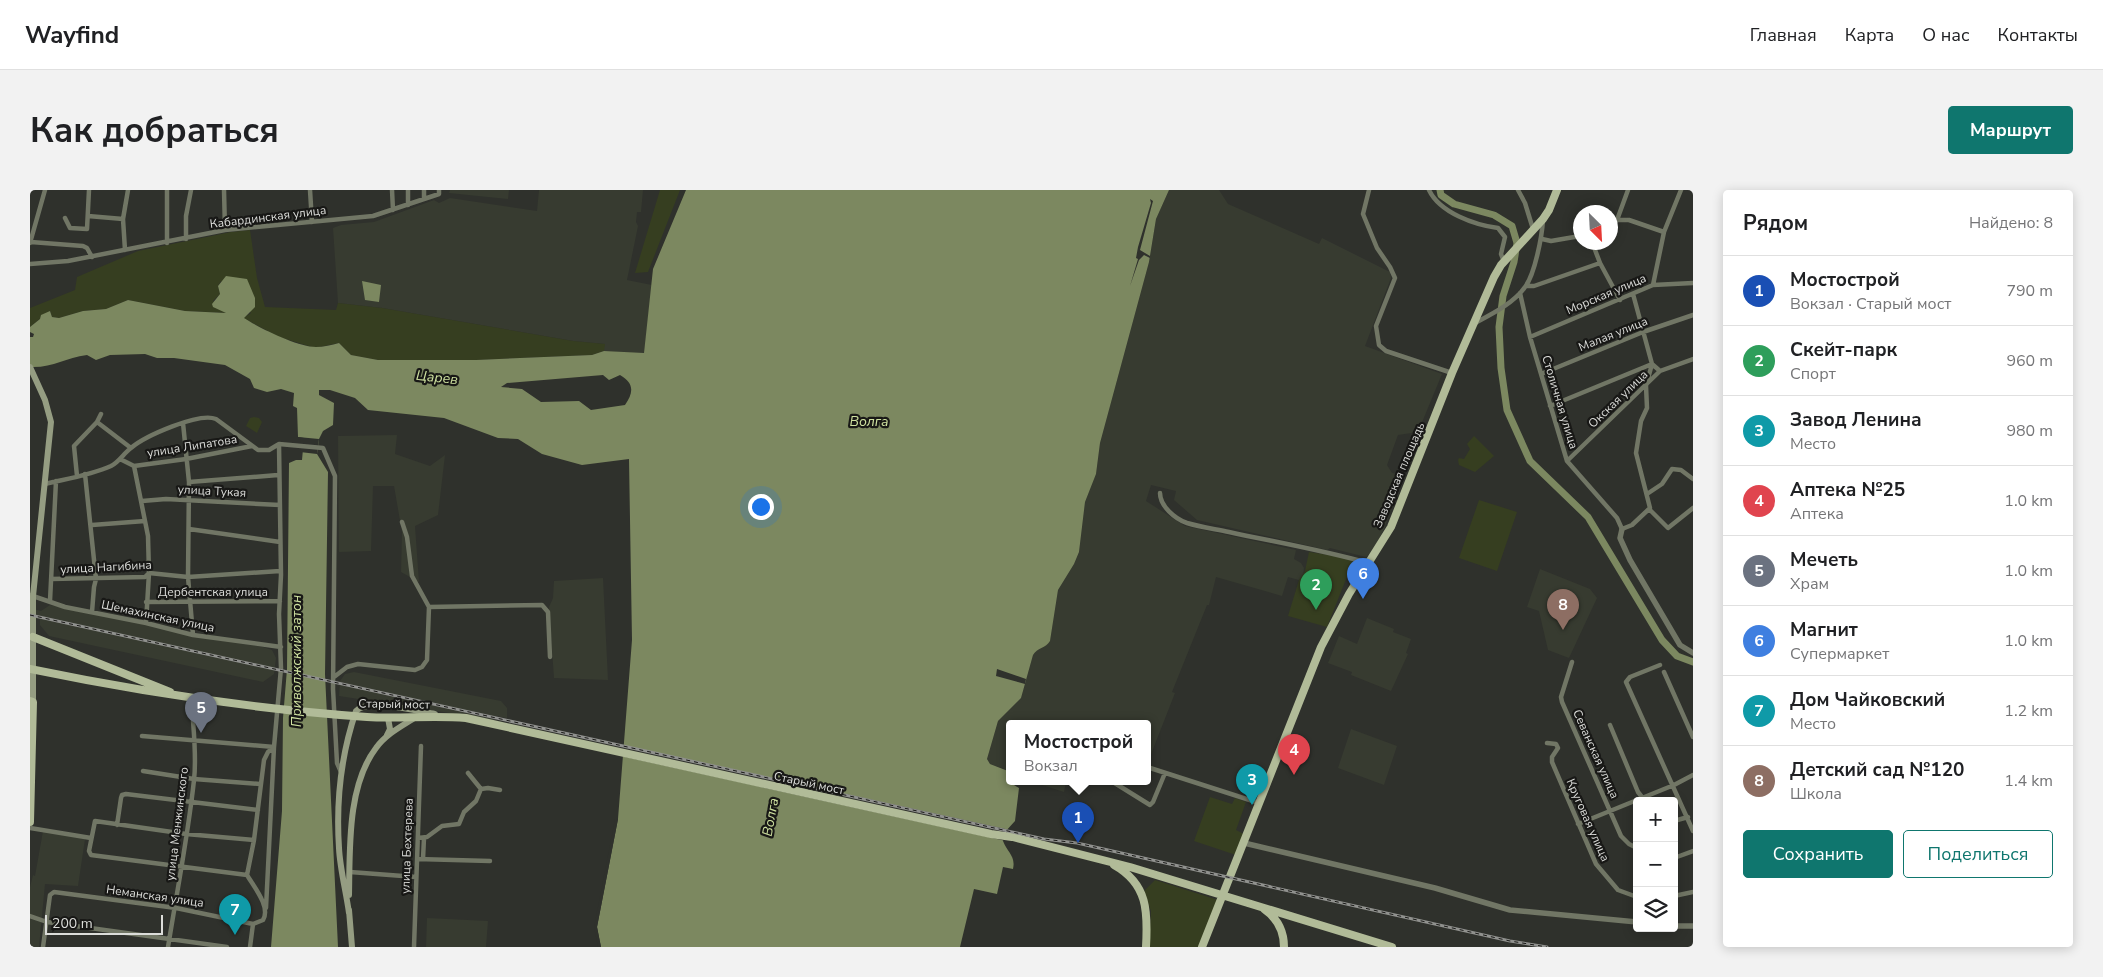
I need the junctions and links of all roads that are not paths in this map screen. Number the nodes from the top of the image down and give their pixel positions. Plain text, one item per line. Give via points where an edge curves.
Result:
1 (46, 190) edge
2 (89, 190) edge
3 (128, 190) edge
4 (167, 190) edge
5 (192, 190) edge
6 (224, 190) edge
7 (310, 190) edge
8 (392, 190) edge
9 (408, 190) edge
10 (424, 190) edge
11 (1369, 190) edge
12 (1429, 190) edge
13 (1518, 190) edge
14 (1556, 190) edge
15 (1628, 190) edge
16 (1681, 190) edge
17 (439, 192) edge
18 (424, 199) junction
19 (408, 205) junction
20 (393, 210) junction
21 (88, 216) junction
22 (1618, 217) edge
23 (65, 218) dead end
24 (1543, 218) junction
25 (124, 219) junction
26 (1618, 220) edge
27 (312, 222) junction
28 (225, 230) junction
29 (1532, 231) junction
30 (1664, 232) junction
31 (1573, 237) edge
32 (186, 239) junction
33 (1542, 239) junction
34 (30, 243) edge
35 (167, 243) junction
36 (125, 250) junction
37 (1595, 250) edge
38 (92, 257) junction
39 (1600, 262) junction
40 (1503, 263) junction
41 (30, 264) edge
42 (1693, 282) edge
43 (1653, 285) junction
44 (1527, 286) junction
45 (1520, 293) junction
46 (1633, 294) junction
47 (1620, 300) junction
48 (1693, 315) edge
49 (1473, 324) junction
50 (1643, 332) junction
51 (1530, 337) junction
52 (1693, 358) edge
53 (1652, 364) junction
54 (30, 368) edge
55 (1660, 371) junction
56 (1452, 373) junction
57 (1541, 374) junction
58 (1646, 386) junction
59 (1550, 406) junction
60 (101, 414) dead end
61 (97, 422) junction
62 (183, 423) junction
63 (279, 444) junction
64 (252, 446) junction
65 (131, 448) junction
66 (120, 459) junction
67 (186, 459) junction
68 (1567, 461) junction
69 (134, 466) junction
70 (85, 474) junction
71 (278, 475) junction
72 (77, 476) junction
73 (1693, 479) edge
74 (56, 481) junction
75 (189, 482) junction
76 (44, 484) junction
77 (1160, 493) dead end
78 (1647, 494) junction
79 (189, 499) junction
80 (142, 501) junction
81 (280, 505) junction
82 (1693, 508) edge
83 (1650, 510) junction
84 (144, 520) junction
85 (402, 522) dead end
86 (92, 524) junction
87 (1622, 529) junction
88 (189, 530) junction
89 (280, 542) junction
90 (1368, 563) junction
91 (280, 571) junction
92 (149, 574) junction
93 (188, 577) junction
94 (51, 579) junction
95 (96, 579) junction
96 (32, 596) edge
97 (50, 601) junction
98 (146, 602) junction
99 (189, 602) junction
100 (280, 602) junction
101 (429, 608) junction
102 (92, 612) junction
103 (146, 623) junction
104 (193, 635) junction
105 (32, 637) edge
106 (281, 647) junction
107 (1693, 653) edge
108 (550, 657) dead end
109 (1572, 662) dead end
110 (1660, 665) dead end
111 (30, 669) edge
112 (1664, 672) dead end
113 (334, 677) junction
114 (31, 684) edge
115 (183, 697) junction
116 (31, 701) edge
117 (192, 703) dead end
118 (416, 714) junction
119 (388, 718) junction
120 (1610, 725) dead end
121 (142, 736) dead end
122 (1693, 737) edge
123 (385, 738) junction
124 (195, 741) junction
125 (1548, 743) dead end
126 (31, 744) edge
127 (421, 746) dead end
128 (274, 747) junction
129 (1151, 769) edge
130 (142, 771) dead end
131 (341, 772) junction
132 (468, 773) dead end
133 (1165, 774) junction
134 (1693, 775) edge
135 (194, 779) junction
136 (260, 784) junction
137 (1118, 785) edge
138 (1674, 785) junction
139 (481, 789) junction
140 (500, 790) dead end
141 (1642, 797) edge
142 (1648, 797) edge
143 (190, 803) junction
144 (1259, 803) junction
145 (1633, 803) edge
146 (258, 810) junction
147 (1610, 810) junction
148 (1688, 817) junction
149 (1678, 820) edge
150 (30, 822) edge
151 (1578, 824) junction
152 (117, 825) junction
153 (30, 828) edge
154 (1693, 831) edge
155 (186, 834) junction
156 (91, 838) junction
157 (418, 838) junction
158 (424, 838) junction
159 (254, 840) junction
160 (1244, 843) junction
161 (1633, 846) edge
162 (1693, 851) edge
163 (1678, 857) edge
164 (1098, 858) junction
165 (420, 859) junction
166 (490, 860) dead end
167 (182, 868) junction
168 (350, 872) junction
169 (247, 875) junction
170 (416, 877) junction
171 (1693, 892) edge
172 (1678, 895) edge
173 (1633, 896) edge
174 (1256, 905) junction
175 (176, 908) junction
176 (349, 912) junction
177 (265, 913) junction
178 (30, 916) edge
179 (47, 922) junction
180 (1633, 922) edge
181 (253, 924) junction
182 (1678, 926) edge
183 (1693, 926) edge
184 (170, 939) junction
185 (43, 947) edge
186 (168, 947) edge
187 (227, 947) edge
188 (250, 947) edge
189 (352, 947) edge
190 (414, 947) edge
191 (1146, 947) edge
192 (1202, 947) edge
193 (1284, 947) edge
194 (1392, 947) edge

1 - 34 street
2 - 21 street
3 - 25 street
4 - 35 street
5 - 32 street via 186,216
6 - 28 street
7 - 27 street
8 - 20 street
9 - 19 street
10 - 18 street
11 - 56 street via 1363,214 1377,248 1395,278 1376,326 1378,345 1386,351
12 - 40 street via 1443,207 1477,223 1498,228 1504,237
13 - 29 street
14 - 24 main road, Заводская площадь
15 - 22 street
16 - 30 street
17 - 18 street, Кабардинская улица
18 - 19 street, Кабардинская улица
19 - 20 street, Кабардинская улица
20 - 27 street, Кабардинская улица via 373,216
21 - 23 street via 87,230 70,228
21 - 25 street
24 - 29 main road, Заводская площадь
24 - 33 street
25 - 36 street
26 - 30 street via 1629,220
27 - 28 street, Кабардинская улица
28 - 32 street, Кабардинская улица
29 - 40 main road, Заводская площадь
30 - 43 street
31 - 33 street
32 - 35 street, Кабардинская улица
33 - 44 street
34 - 38 street via 83,246
35 - 36 street, Кабардинская улица
36 - 38 street, Кабардинская улица
37 - 39 street
38 - 41 street, Кабардинская улица
39 - 44 street
39 - 47 street
40 - 49 main road, Заводская площадь
42 - 43 street, Морская улица
43 - 46 street, Морская улица
44 - 45 street
45 - 49 street
45 - 51 street, Столичная улица
46 - 47 street, Морская улица
46 - 50 street
47 - 51 street, Морская улица
48 - 50 street, Малая улица
49 - 56 main road, Заводская площадь
50 - 53 street
50 - 57 street, Малая улица
51 - 57 street, Столичная улица
52 - 55 street
53 - 55 street
53 - 58 street
53 - 59 street
54 - 76 main road via 51,422
55 - 58 street, Окская улица
56 - 90 main road, Заводская площадь via 1391,526
57 - 59 street, Столичная улица
58 - 68 street, Окская улица
58 - 78 street via 1646,408 1636,453
59 - 68 street, Столичная улица
60 - 61 street
61 - 65 street
61 - 72 street via 74,446
62 - 64 street via 214,418
62 - 65 street via 149,435
62 - 67 street
63 - 64 street, улица Липатова via 266,451
63 - 71 street
63 - 113 street, улица Липатова via 320,447 335,476
64 - 67 street, улица Липатова
65 - 66 street
66 - 69 street
66 - 70 street via 111,466
67 - 69 street, улица Липатова
67 - 75 street
68 - 87 street, Столичная улица via 1617,518
69 - 80 street
70 - 72 street
70 - 86 street
71 - 75 street
71 - 81 street
72 - 74 street
73 - 78 street via 1682,470 1672,469 1662,484
74 - 76 street
74 - 94 street
75 - 79 street
76 - 96 main road
77 - 90 street via 1161,502 1186,522
78 - 83 street
79 - 80 street, улица Тукая
79 - 81 street, улица Тукая
79 - 88 street
80 - 84 street
81 - 89 street
82 - 83 street via 1668,528
83 - 87 street
84 - 86 street
84 - 92 street via 148,536
85 - 101 street via 412,576
86 - 95 street
87 - 107 street via 1620,538 1630,560 1680,645
88 - 89 street
88 - 93 street
89 - 91 street
90 - 144 main road, Заводская площадь via 1321,646
91 - 93 street, улица Нагибина
91 - 100 street
92 - 93 street, улица Нагибина
92 - 95 street, улица Нагибина via 145,577
92 - 98 street
93 - 99 street
94 - 95 street, улица Нагибина
94 - 97 street
95 - 102 street
96 - 97 street, Шемахинская улица
96 - 105 main road
97 - 102 street, Шемахинская улица
98 - 99 street, Дербентская улица
98 - 103 street
99 - 100 street, Дербентская улица
99 - 104 street
100 - 106 street
101 - 108 street via 542,606 548,612
101 - 113 street via 427,660 422,667 414,670 358,664 347,667
102 - 103 street, Шемахинская улица
103 - 104 street, Шемахинская улица
104 - 106 street, Шемахинская улица
105 - 114 main road
105 - 115 main road
106 - 128 street
109 - 147 street, Севанская улица via 1562,702
110 - 138 street via 1630,677 1626,682
111 - 115 main road
112 - 122 street
113 - 131 street via 337,763
114 - 116 main road
115 - 119 main road, Старый мост
116 - 126 main road
117 - 124 street, улица Менжинского
118 - 119 main road, Старый мост
118 - 123 main road
118 - 131 main road via 371,704 360,707 352,722
118 - 164 main road, Старый мост via 496,724 667,759 992,831
119 - 123 main road via 390,729
120 - 141 street
121 - 124 street
123 - 168 main road via 370,756 358,790 351,831
124 - 128 street
124 - 135 street, улица Менжинского
125 - 151 street, Круговая улица via 1556,744 1558,748 1552,762
126 - 150 main road
127 - 157 street, улица Бехтерева
128 - 136 street via 266,756
128 - 177 street
129 - 133 street
130 - 135 street
131 - 176 main road via 339,850
132 - 139 street
133 - 137 street via 1150,805
133 - 144 street
134 - 138 street
135 - 136 street
135 - 143 street, улица Менжинского
136 - 146 street
138 - 142 street
138 - 148 street
139 - 140 street
139 - 158 street via 459,824 442,826
143 - 146 street
143 - 152 street via 122,795
143 - 155 street, улица Менжинского
144 - 160 main road, Заводская площадь
145 - 147 street
146 - 159 street
147 - 151 street
147 - 161 street, Севанская улица via 1621,836
148 - 149 street
148 - 154 street
151 - 173 street, Круговая улица via 1602,873 1618,890
152 - 155 street
152 - 156 street via 95,821
153 - 156 street
155 - 159 street
155 - 167 street, улица Менжинского
156 - 167 street via 89,854
157 - 158 street
157 - 165 street, улица Бехтерева
158 - 165 street
159 - 169 street
160 - 180 street via 1435,888 1510,910
160 - 192 main road, Заводская площадь
162 - 163 street
164 - 174 main road
164 - 191 main road via 1124,872 1140,891 1146,909
165 - 166 street
165 - 170 street, улица Бехтерева
167 - 169 street
167 - 175 street, улица Менжинского
168 - 170 street
168 - 176 main road
169 - 177 street
170 - 190 street, улица Бехтерева
171 - 172 street
174 - 193 main road via 1274,918 1283,936
174 - 194 main road
175 - 179 street, Неманская улица via 53,893 50,895
175 - 181 street, Неманская улица
175 - 184 street, улица Менжинского
176 - 189 main road
177 - 181 street via 262,920
178 - 179 street
179 - 184 street
179 - 185 street
181 - 188 street
182 - 183 street
184 - 186 street, улица Менжинского
184 - 187 street

